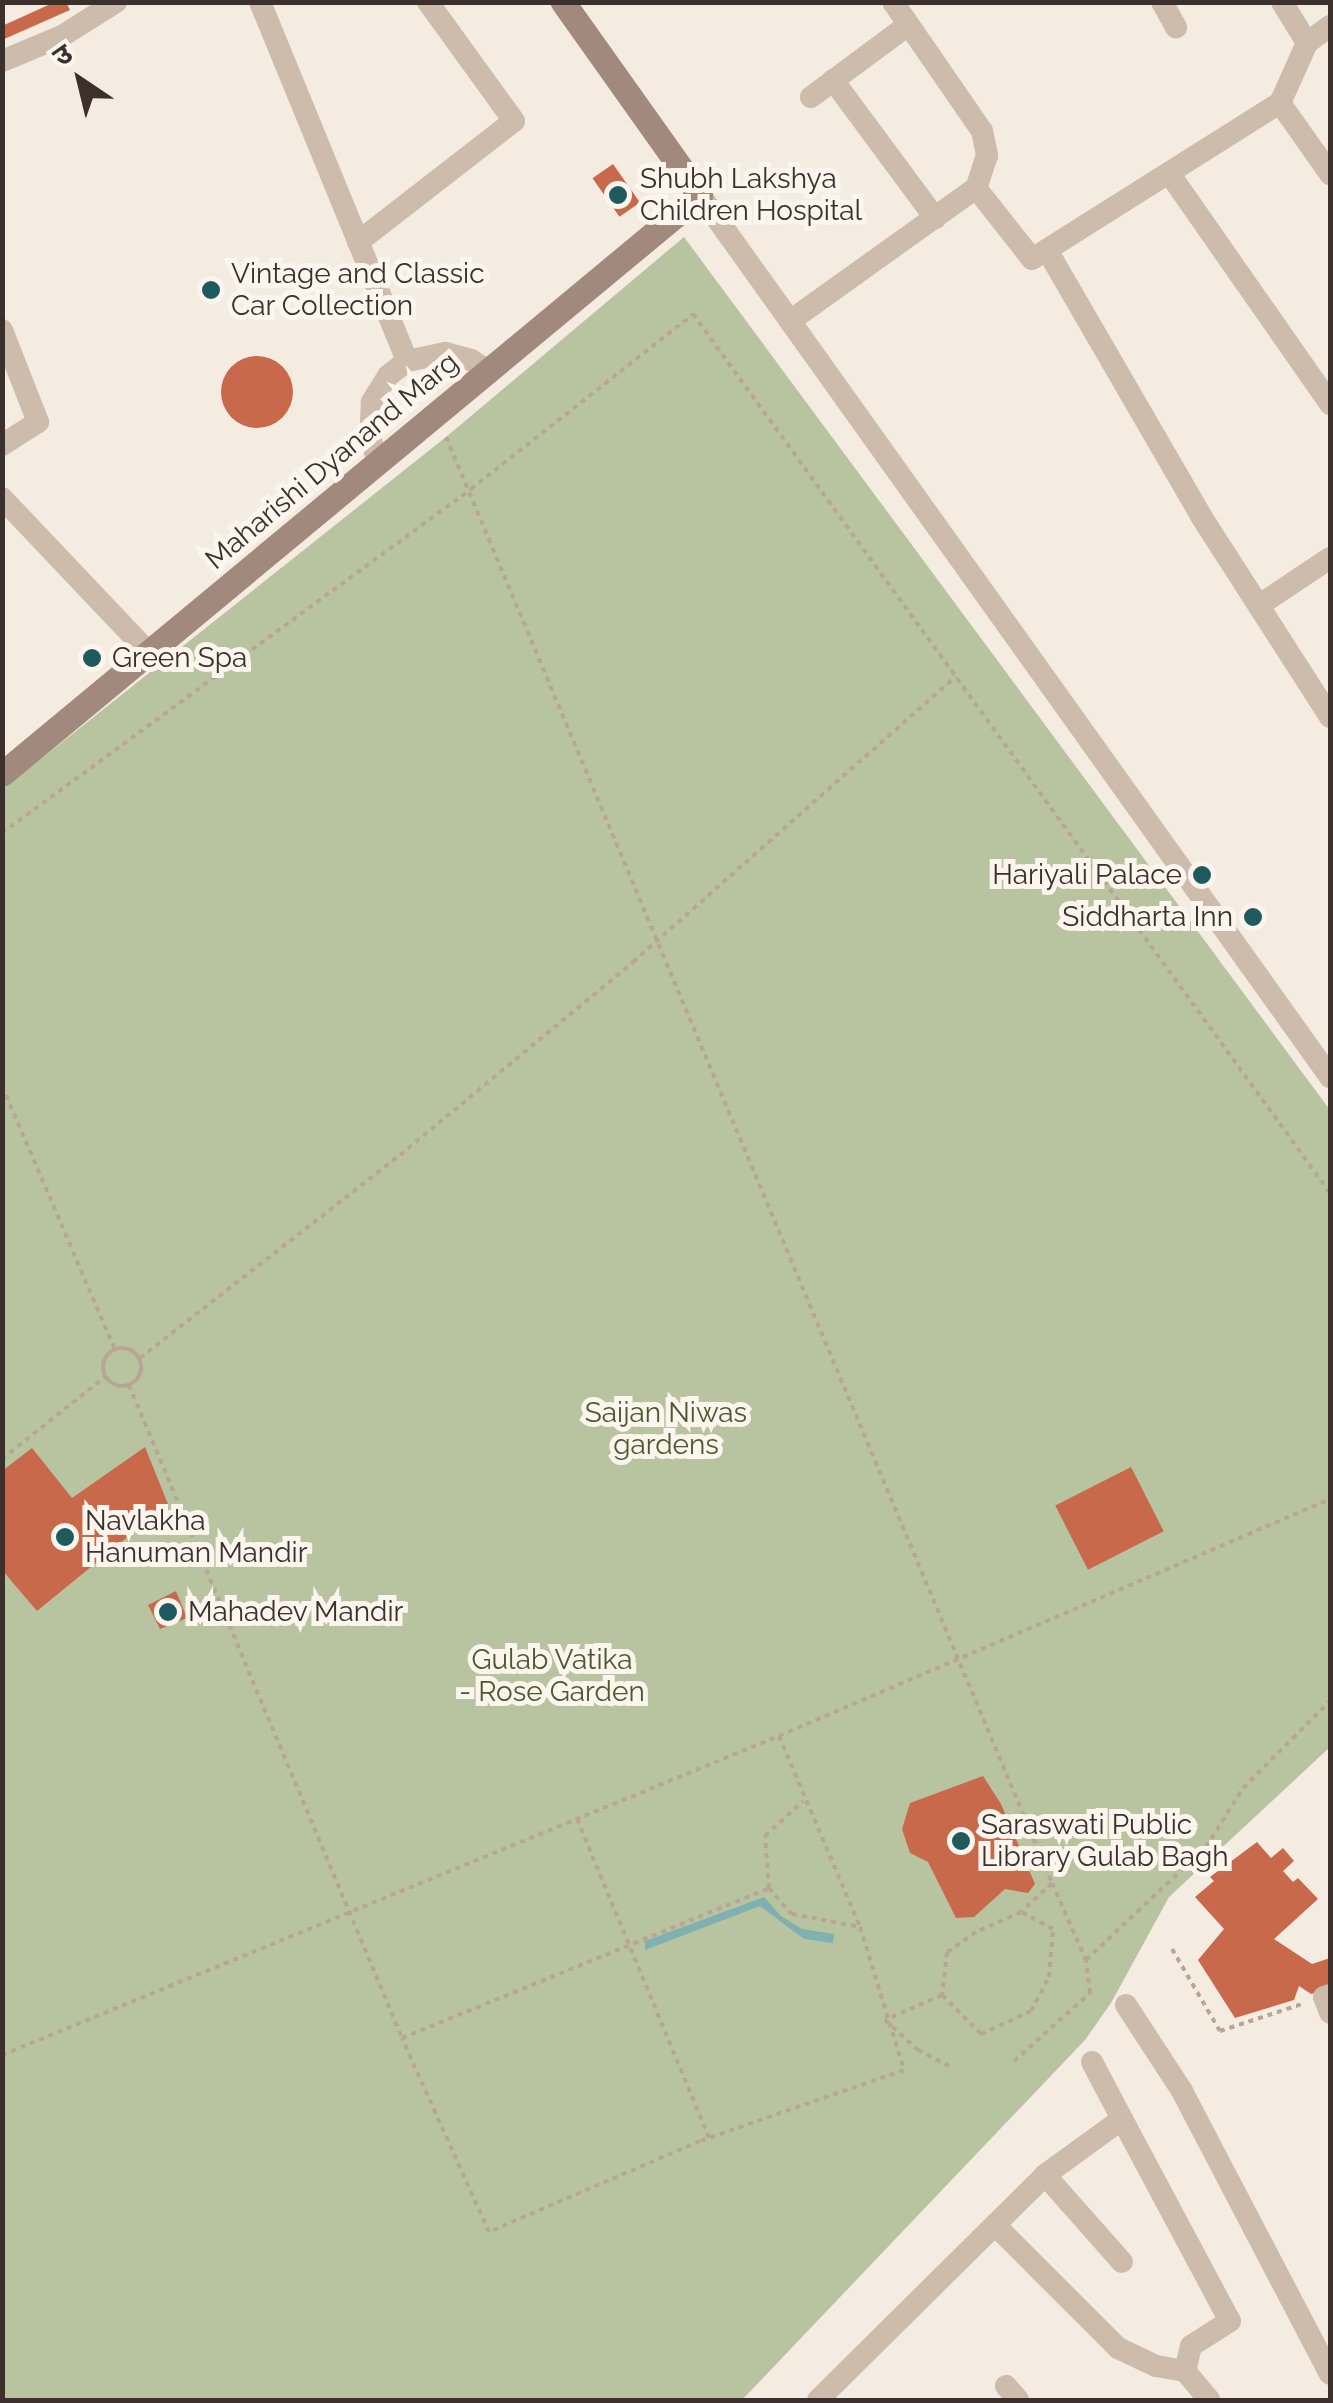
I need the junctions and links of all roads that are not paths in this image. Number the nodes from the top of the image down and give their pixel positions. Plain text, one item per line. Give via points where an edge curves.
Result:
1 (116, 2) edge
2 (260, 2) edge
3 (428, 2) edge
4 (893, 2) edge
5 (1162, 2) edge
6 (1282, 2) edge
7 (564, 3) edge
8 (908, 25) junction
9 (1330, 26) edge
10 (1176, 27) dead end
11 (1307, 43) junction
12 (2, 60) edge
13 (834, 80) junction
14 (811, 97) dead end
15 (1280, 103) junction
16 (1169, 173) junction
17 (1330, 174) edge
18 (976, 188) junction
19 (700, 195) junction
20 (935, 218) junction
21 (358, 242) junction
22 (1047, 250) junction
23 (790, 321) junction
24 (2, 330) edge
25 (407, 361) junction
26 (488, 371) junction
27 (1330, 404) edge
28 (2, 445) edge
29 (379, 462) junction
30 (2, 498) edge
31 (1330, 558) edge
32 (1261, 604) junction
33 (148, 653) junction
34 (1330, 717) edge
35 (2, 774) edge
36 (1330, 1077) edge
37 (1126, 2005) dead end
38 (1092, 2062) dead end
39 (1122, 2119) junction
40 (1045, 2175) junction
41 (995, 2225) junction
42 (1122, 2262) dead end
43 (1186, 2371) junction
44 (1330, 2374) edge
45 (822, 2399) edge
46 (1210, 2400) edge

1 - 12 street via 62,36
2 - 21 street
3 - 21 street via 514,121
4 - 8 street
5 - 10 street
6 - 11 street
7 - 19 main road
8 - 13 street
8 - 18 street via 982,132 986,155
9 - 11 street
11 - 15 street
13 - 14 street
13 - 20 street
15 - 16 street
15 - 17 street
16 - 22 street
16 - 27 street
18 - 20 street
18 - 22 street via 1032,259
19 - 23 street
19 - 26 main road, Maharishi Dyanand Marg
20 - 23 street
21 - 25 street
22 - 32 street via 1201,516
23 - 36 street
24 - 28 street via 38,422
25 - 26 street via 445,353
25 - 29 street via 372,402 370,439
26 - 29 main road, Maharishi Dyanand Marg
29 - 33 main road, Maharishi Dyanand Marg
30 - 33 street
31 - 32 street
32 - 34 street
33 - 35 main road, Maharishi Dyanand Marg
37 - 44 street via 1182,2091
38 - 39 street
39 - 40 street
39 - 43 street via 1230,2321 1191,2346
40 - 41 street
40 - 42 street
41 - 43 street via 1118,2348
41 - 45 street
43 - 46 street

